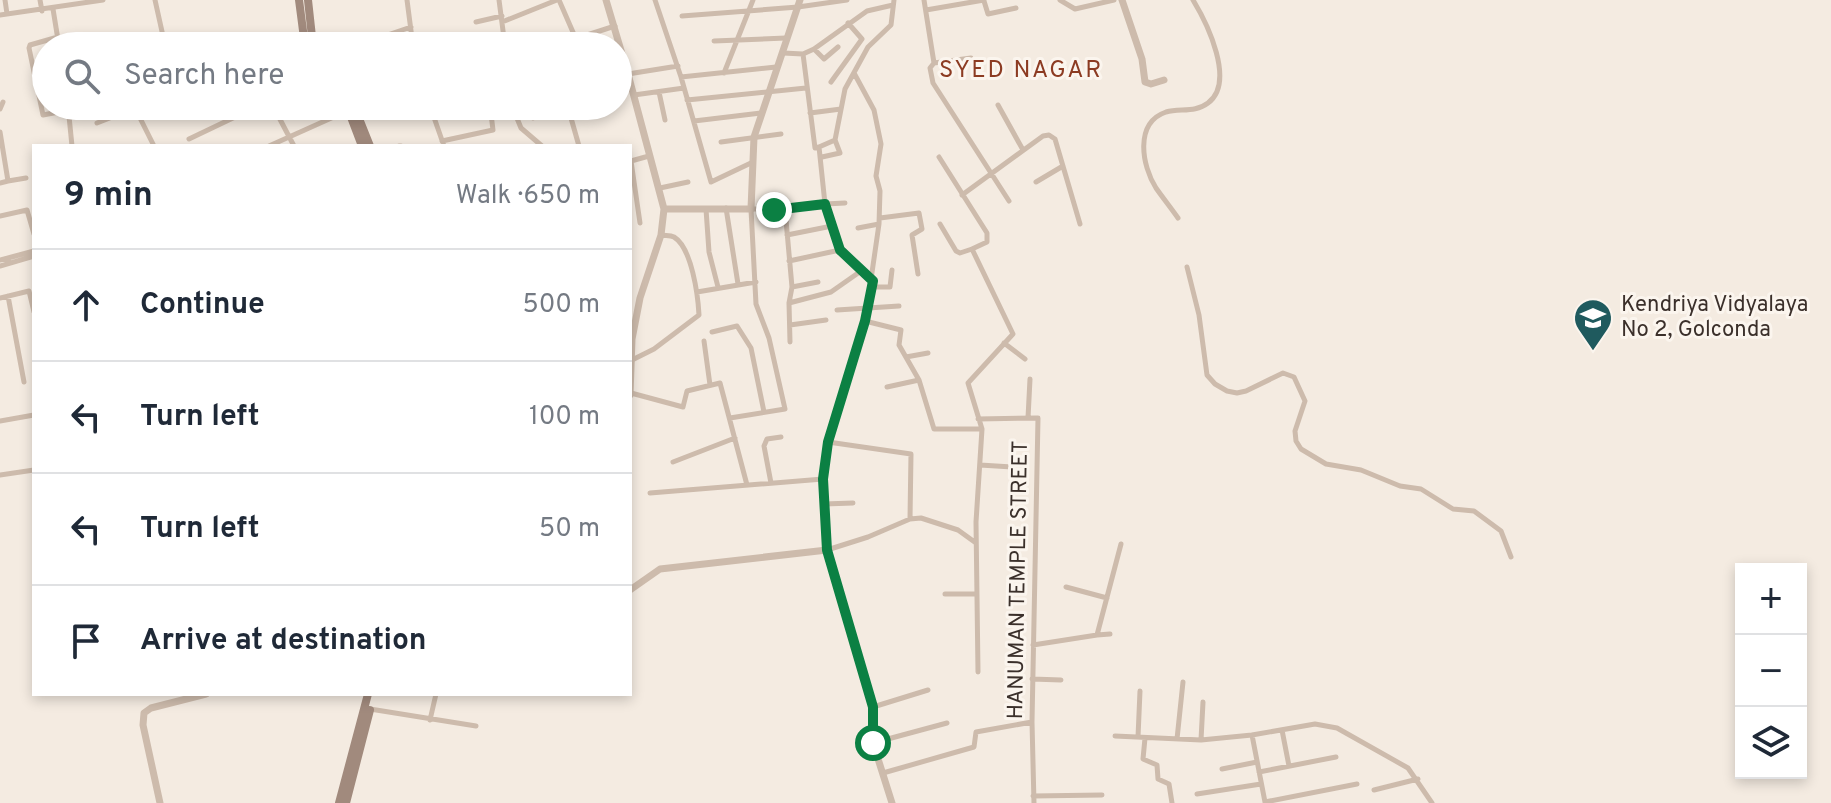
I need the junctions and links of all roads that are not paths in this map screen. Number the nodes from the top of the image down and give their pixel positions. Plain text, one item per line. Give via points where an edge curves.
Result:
1 (5, 0) edge
2 (40, 0) edge
3 (103, 0) edge
4 (155, 0) edge
5 (299, 0) edge
6 (308, 0) edge
7 (407, 0) edge
8 (499, 0) edge
9 (558, 0) edge
10 (606, 0) edge
11 (655, 0) edge
12 (753, 0) edge
13 (847, 0) edge
14 (877, 0) edge
15 (924, 0) edge
16 (984, 0) edge
17 (1060, 0) edge
18 (1114, 0) edge
19 (1122, 0) edge
20 (1193, 0) edge
21 (95, 1) edge
22 (894, 2) edge
23 (799, 4) edge
24 (879, 8) junction
25 (1016, 8) dead end
26 (53, 9) junction
27 (749, 10) junction
28 (926, 10) junction
29 (42, 11) junction
30 (4, 15) edge
31 (682, 16) dead end
32 (502, 19) junction
33 (476, 22) dead end
34 (848, 23) junction
35 (615, 26) junction
36 (411, 27) junction
37 (57, 32) edge
38 (162, 32) edge
39 (303, 32) edge
40 (311, 32) edge
41 (396, 32) edge
42 (412, 32) edge
43 (503, 32) edge
44 (573, 32) edge
45 (597, 32) edge
46 (617, 32) edge
47 (786, 38) junction
48 (714, 41) dead end
49 (737, 41) junction
50 (838, 47) dead end
51 (814, 49) junction
52 (782, 53) junction
53 (803, 54) junction
54 (971, 58) dead end
55 (934, 63) junction
56 (678, 66) junction
57 (776, 67) junction
58 (632, 73) edge
59 (724, 73) junction
60 (854, 73) junction
61 (681, 77) junction
62 (1164, 80) dead end
63 (831, 82) dead end
64 (632, 88) edge
65 (684, 88) junction
66 (806, 88) junction
67 (770, 90) junction
68 (659, 92) junction
69 (634, 95) junction
70 (687, 100) junction
71 (3, 102) dead end
72 (998, 105) dead end
73 (0, 109) edge
74 (841, 109) junction
75 (761, 113) junction
76 (810, 113) junction
77 (69, 120) edge
78 (104, 120) edge
79 (141, 120) edge
80 (229, 120) edge
81 (281, 120) edge
82 (325, 120) edge
83 (353, 120) edge
84 (356, 120) edge
85 (435, 120) edge
86 (492, 120) edge
87 (518, 120) edge
88 (572, 120) edge
89 (665, 120) dead end
90 (694, 121) junction
91 (97, 123) dead end
92 (0, 132) edge
93 (781, 134) dead end
94 (290, 137) junction
95 (754, 137) junction
96 (189, 139) dead end
97 (835, 140) junction
98 (721, 142) dead end
99 (72, 144) edge
100 (153, 144) edge
101 (274, 144) edge
102 (293, 144) edge
103 (361, 144) edge
104 (369, 144) edge
105 (443, 144) edge
106 (540, 144) edge
107 (578, 144) edge
108 (819, 147) junction
109 (1023, 150) junction
110 (649, 156) junction
111 (822, 157) junction
112 (939, 157) dead end
113 (632, 161) edge
114 (753, 162) junction
115 (1063, 166) junction
116 (991, 173) junction
117 (632, 174) edge
118 (26, 178) dead end
119 (8, 181) junction
120 (688, 182) dead end
121 (1036, 182) dead end
122 (0, 183) edge
123 (660, 188) junction
124 (962, 195) junction
125 (1009, 201) dead end
126 (845, 203) dead end
127 (825, 204) junction
128 (706, 208) junction
129 (726, 208) junction
130 (664, 209) junction
131 (751, 209) junction
132 (785, 209) junction
133 (0, 216) edge
134 (1178, 218) dead end
135 (880, 221) junction
136 (640, 223) dead end
137 (940, 224) dead end
138 (1080, 224) dead end
139 (832, 226) junction
140 (32, 227) edge
141 (858, 228) dead end
142 (661, 235) junction
143 (787, 235) junction
144 (972, 249) junction
145 (840, 250) junction
146 (32, 254) edge
147 (789, 261) junction
148 (0, 263) edge
149 (1187, 267) dead end
150 (892, 270) dead end
151 (861, 271) junction
152 (918, 274) dead end
153 (756, 282) junction
154 (818, 282) dead end
155 (738, 284) junction
156 (872, 284) junction
157 (718, 287) junction
158 (792, 287) junction
159 (697, 292) junction
160 (8, 296) junction
161 (0, 298) edge
162 (632, 298) edge
163 (640, 298) junction
164 (789, 303) junction
165 (32, 304) edge
166 (899, 306) dead end
167 (868, 308) junction
168 (837, 310) dead end
169 (826, 320) dead end
170 (865, 321) junction
171 (633, 324) edge
172 (790, 325) junction
173 (712, 332) dead end
174 (704, 341) dead end
175 (790, 342) dead end
176 (1004, 343) junction
177 (928, 353) dead end
178 (906, 357) junction
179 (1025, 359) dead end
180 (632, 360) joint
181 (1030, 379) dead end
182 (919, 380) junction
183 (24, 382) dead end
184 (710, 385) junction
185 (887, 387) dead end
186 (632, 394) edge
187 (764, 412) junction
188 (32, 415) edge
189 (730, 418) junction
190 (1028, 418) junction
191 (978, 419) junction
192 (0, 421) edge
193 (982, 429) junction
194 (781, 437) dead end
195 (735, 438) junction
196 (828, 442) junction
197 (673, 462) dead end
198 (980, 465) junction
199 (1012, 467) dead end
200 (32, 470) edge
201 (0, 475) edge
202 (823, 479) junction
203 (771, 483) junction
204 (747, 485) junction
205 (650, 493) dead end
206 (853, 503) dead end
207 (824, 504) junction
208 (910, 519) junction
209 (976, 543) junction
210 (1121, 544) dead end
211 (827, 550) junction
212 (1511, 557) dead end
213 (1066, 587) dead end
214 (632, 589) edge
215 (945, 594) dead end
216 (977, 594) junction
217 (1107, 598) junction
218 (1110, 634) dead end
219 (1097, 635) junction
220 (1033, 645) junction
221 (978, 672) dead end
222 (1032, 679) junction
223 (1061, 680) dead end
224 (1183, 682) dead end
225 (928, 690) dead end
226 (1140, 691) dead end
227 (198, 696) edge
228 (370, 696) edge
229 (371, 696) edge
230 (436, 696) edge
231 (1203, 702) dead end
232 (873, 707) junction
233 (370, 709) junction
234 (430, 720) junction
235 (1032, 722) junction
236 (947, 723) dead end
237 (476, 726) dead end
238 (1282, 730) junction
239 (1252, 735) junction
240 (1115, 736) dead end
241 (1142, 737) junction
242 (1177, 739) junction
243 (1201, 740) junction
244 (873, 743) junction
245 (1336, 757) dead end
246 (1257, 762) junction
247 (1289, 766) junction
248 (1222, 769) dead end
249 (1259, 772) junction
250 (882, 773) junction
251 (1418, 779) junction
252 (1261, 784) junction
253 (1357, 784) dead end
254 (1374, 790) dead end
255 (1197, 794) dead end
256 (1102, 795) dead end
257 (1034, 800) edge
258 (160, 803) edge
259 (339, 803) edge
260 (346, 803) edge
261 (892, 803) edge
262 (1172, 803) edge
263 (1265, 803) edge
264 (1432, 803) edge

1 - 30 street
2 - 29 street
3 - 21 street
4 - 38 street
5 - 39 main road
6 - 40 main road
7 - 36 street
8 - 32 street
9 - 32 street
9 - 44 street
10 - 35 street
11 - 56 street
12 - 27 street
13 - 23 street
14 - 24 street
15 - 28 street
16 - 25 street via 988,14
16 - 28 street
17 - 18 street via 1075,9
19 - 62 street via 1145,82
20 - 134 street via 1220,64 1217,89 1202,106 1155,118 1145,131 1143,147 1149,175
21 - 26 street
22 - 24 street
22 - 60 street via 891,25 868,47
23 - 27 street
23 - 47 street
24 - 34 street
26 - 29 street
26 - 37 street
27 - 31 street
27 - 49 street
28 - 55 street
29 - 30 street
32 - 33 street
32 - 43 street
34 - 51 street
34 - 63 street via 862,39
35 - 45 street
35 - 46 street
36 - 41 street
36 - 42 street
47 - 49 street
47 - 52 street
48 - 49 street
49 - 59 street
50 - 51 street via 824,59
51 - 53 street
52 - 53 street
52 - 57 street
53 - 66 street
54 - 55 street
55 - 116 street via 933,83
56 - 58 street
56 - 61 street
57 - 59 street
57 - 67 street
59 - 61 street
60 - 74 street
60 - 135 street via 874,110 881,144 876,176
61 - 65 street
64 - 69 street
65 - 68 street
65 - 70 street
66 - 67 street
66 - 76 street
67 - 70 street
67 - 75 street
68 - 69 street
68 - 89 street
69 - 110 street
70 - 90 street
71 - 73 street
72 - 109 street
74 - 76 street
74 - 97 street
75 - 90 street
75 - 95 street
76 - 108 street via 815,148
77 - 99 street
78 - 91 street
79 - 100 street
80 - 96 street
81 - 94 street
82 - 94 street
83 - 103 main road
84 - 104 main road
85 - 105 street
86 - 105 street via 493,130
87 - 106 street
88 - 107 street
90 - 114 street via 711,182
92 - 119 street
93 - 95 street
94 - 101 street
94 - 102 street
95 - 98 street
95 - 114 street
97 - 108 street
97 - 111 street via 840,153
108 - 111 street
109 - 115 street via 1049,135
109 - 116 street
110 - 113 street
110 - 123 street
111 - 127 street
112 - 124 street
114 - 131 street
115 - 121 street
115 - 138 street
116 - 124 street
116 - 125 street
117 - 136 street
118 - 119 street
119 - 122 street
120 - 123 street
123 - 130 street
124 - 144 street via 988,238
126 - 127 street
127 - 132 street
127 - 139 street
128 - 129 street
128 - 130 street
128 - 157 street
129 - 131 street
129 - 155 street
130 - 142 street
131 - 132 street
131 - 153 street
132 - 143 street
133 - 140 street via 27,210
135 - 141 street
135 - 152 street via 919,213 922,229 912,235
135 - 156 street
137 - 144 street via 956,251
139 - 143 street
139 - 145 street
142 - 159 street via 674,237 685,252
142 - 163 street
143 - 147 street
144 - 176 street via 1013,334
145 - 147 street
145 - 151 street
146 - 148 street
147 - 158 street
149 - 212 street via 1207,375 1215,384 1237,393 1283,373 1294,377 1305,401 1295,431 1301,449 1326,464 1421,489 1453,509 1474,511 1501,531
150 - 156 street via 890,287
151 - 156 street
151 - 164 street via 831,292
153 - 155 street
153 - 187 street via 756,304 785,409
154 - 158 street
155 - 157 street
156 - 167 street
157 - 159 street
158 - 164 street
159 - 180 street via 699,315
160 - 161 street
160 - 165 street via 29,291
160 - 183 street
162 - 163 street
163 - 171 street
164 - 172 street
166 - 167 street
167 - 168 street
167 - 170 street
169 - 172 street
170 - 178 street via 901,330 898,343
170 - 196 street
171 - 180 street
172 - 175 street
173 - 187 street via 737,326 751,348
174 - 184 street
176 - 179 street
176 - 191 street via 968,383
177 - 178 street
178 - 182 street
181 - 190 street
182 - 185 street
182 - 193 street via 934,429
184 - 186 street via 687,391 683,407
184 - 189 street via 720,383
187 - 189 street
188 - 192 street
189 - 195 street
190 - 191 street, HANUMAN TEMPLE STREET
190 - 220 street, HANUMAN TEMPLE STREET via 1038,418
191 - 193 street
193 - 198 street
194 - 203 street via 767,439 764,446
195 - 197 street
195 - 204 street
196 - 202 street
196 - 208 street via 911,454
198 - 199 street
198 - 209 street
200 - 201 street
202 - 203 street
202 - 207 street
203 - 204 street
204 - 205 street
206 - 207 street
207 - 211 street
208 - 209 street via 949,526
208 - 211 street
209 - 216 street
210 - 217 street
211 - 214 street via 660,569
211 - 232 street
213 - 217 street
215 - 216 street
216 - 221 street
217 - 219 street
218 - 219 street
219 - 220 street
220 - 222 street, HANUMAN TEMPLE STREET
222 - 223 street
222 - 235 street, HANUMAN TEMPLE STREET
224 - 242 street
225 - 232 street
226 - 241 street
227 - 258 street via 144,713
228 - 259 main road
229 - 233 main road
230 - 234 street
231 - 243 street
232 - 244 street
233 - 234 street
233 - 260 main road
234 - 237 street
235 - 250 street via 976,732 974,747
235 - 257 street, HANUMAN TEMPLE STREET
236 - 244 street
238 - 239 street
238 - 247 street
238 - 251 street via 1315,724 1337,728
239 - 243 street
239 - 246 street
240 - 241 street
241 - 242 street
241 - 262 street via 1143,759 1157,765 1158,779 1169,784
242 - 243 street
244 - 250 street
245 - 247 street
246 - 248 street
246 - 249 street
247 - 249 street
249 - 252 street
250 - 261 street
251 - 254 street
251 - 264 street
252 - 255 street
252 - 263 street
253 - 263 street
256 - 257 street

